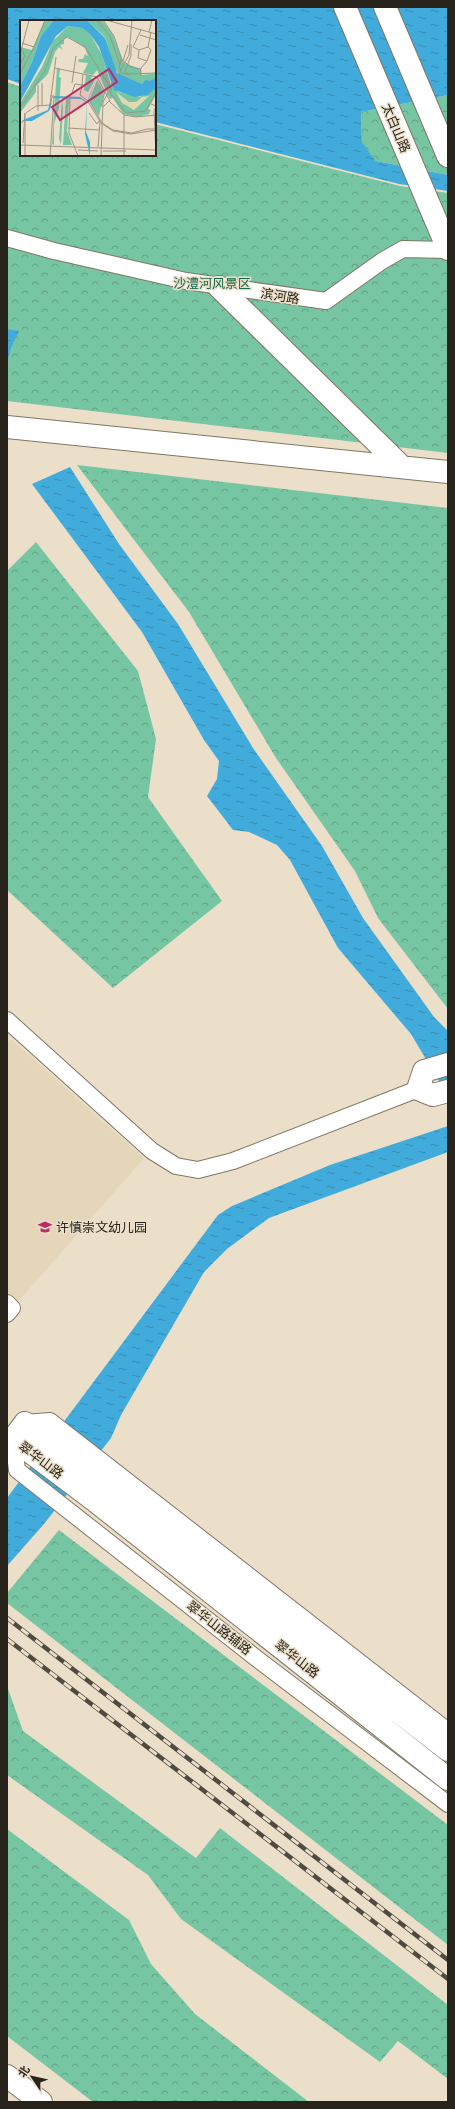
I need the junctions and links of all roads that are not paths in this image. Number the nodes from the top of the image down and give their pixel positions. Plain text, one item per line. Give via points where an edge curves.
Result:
1 (345, 7) edge
2 (385, 7) edge
3 (448, 156) edge
4 (7, 238) edge
5 (448, 249) edge
6 (219, 286) junction
7 (7, 427) edge
8 (401, 466) junction
9 (448, 472) edge
10 (7, 1020) edge
11 (448, 1064) edge
12 (431, 1086) edge
13 (7, 1303) edge
14 (7, 1314) edge
15 (32, 1434) junction
16 (107, 1486) junction
17 (448, 1731) edge
18 (448, 1750) edge
19 (448, 1779) edge
20 (448, 1804) edge
21 (7, 2076) edge
22 (41, 2102) edge

1 - 5 main road, 太白山路
2 - 3 main road
4 - 6 street, 滨河路 via 54,251
5 - 6 street, 滨河路 via 403,249 326,301
6 - 8 main road
7 - 8 main road
8 - 9 main road
10 - 12 street via 152,1151 176,1166 198,1170 233,1161
11 - 12 main road
13 - 14 street via 12,1308
15 - 16 main road, 翠华山路
15 - 16 street
15 - 20 street, 翠华山路辅路 via 17,1470 256,1658
16 - 17 street
16 - 18 main road, 翠华山路
16 - 19 main road, 翠华山路
21 - 22 main road

